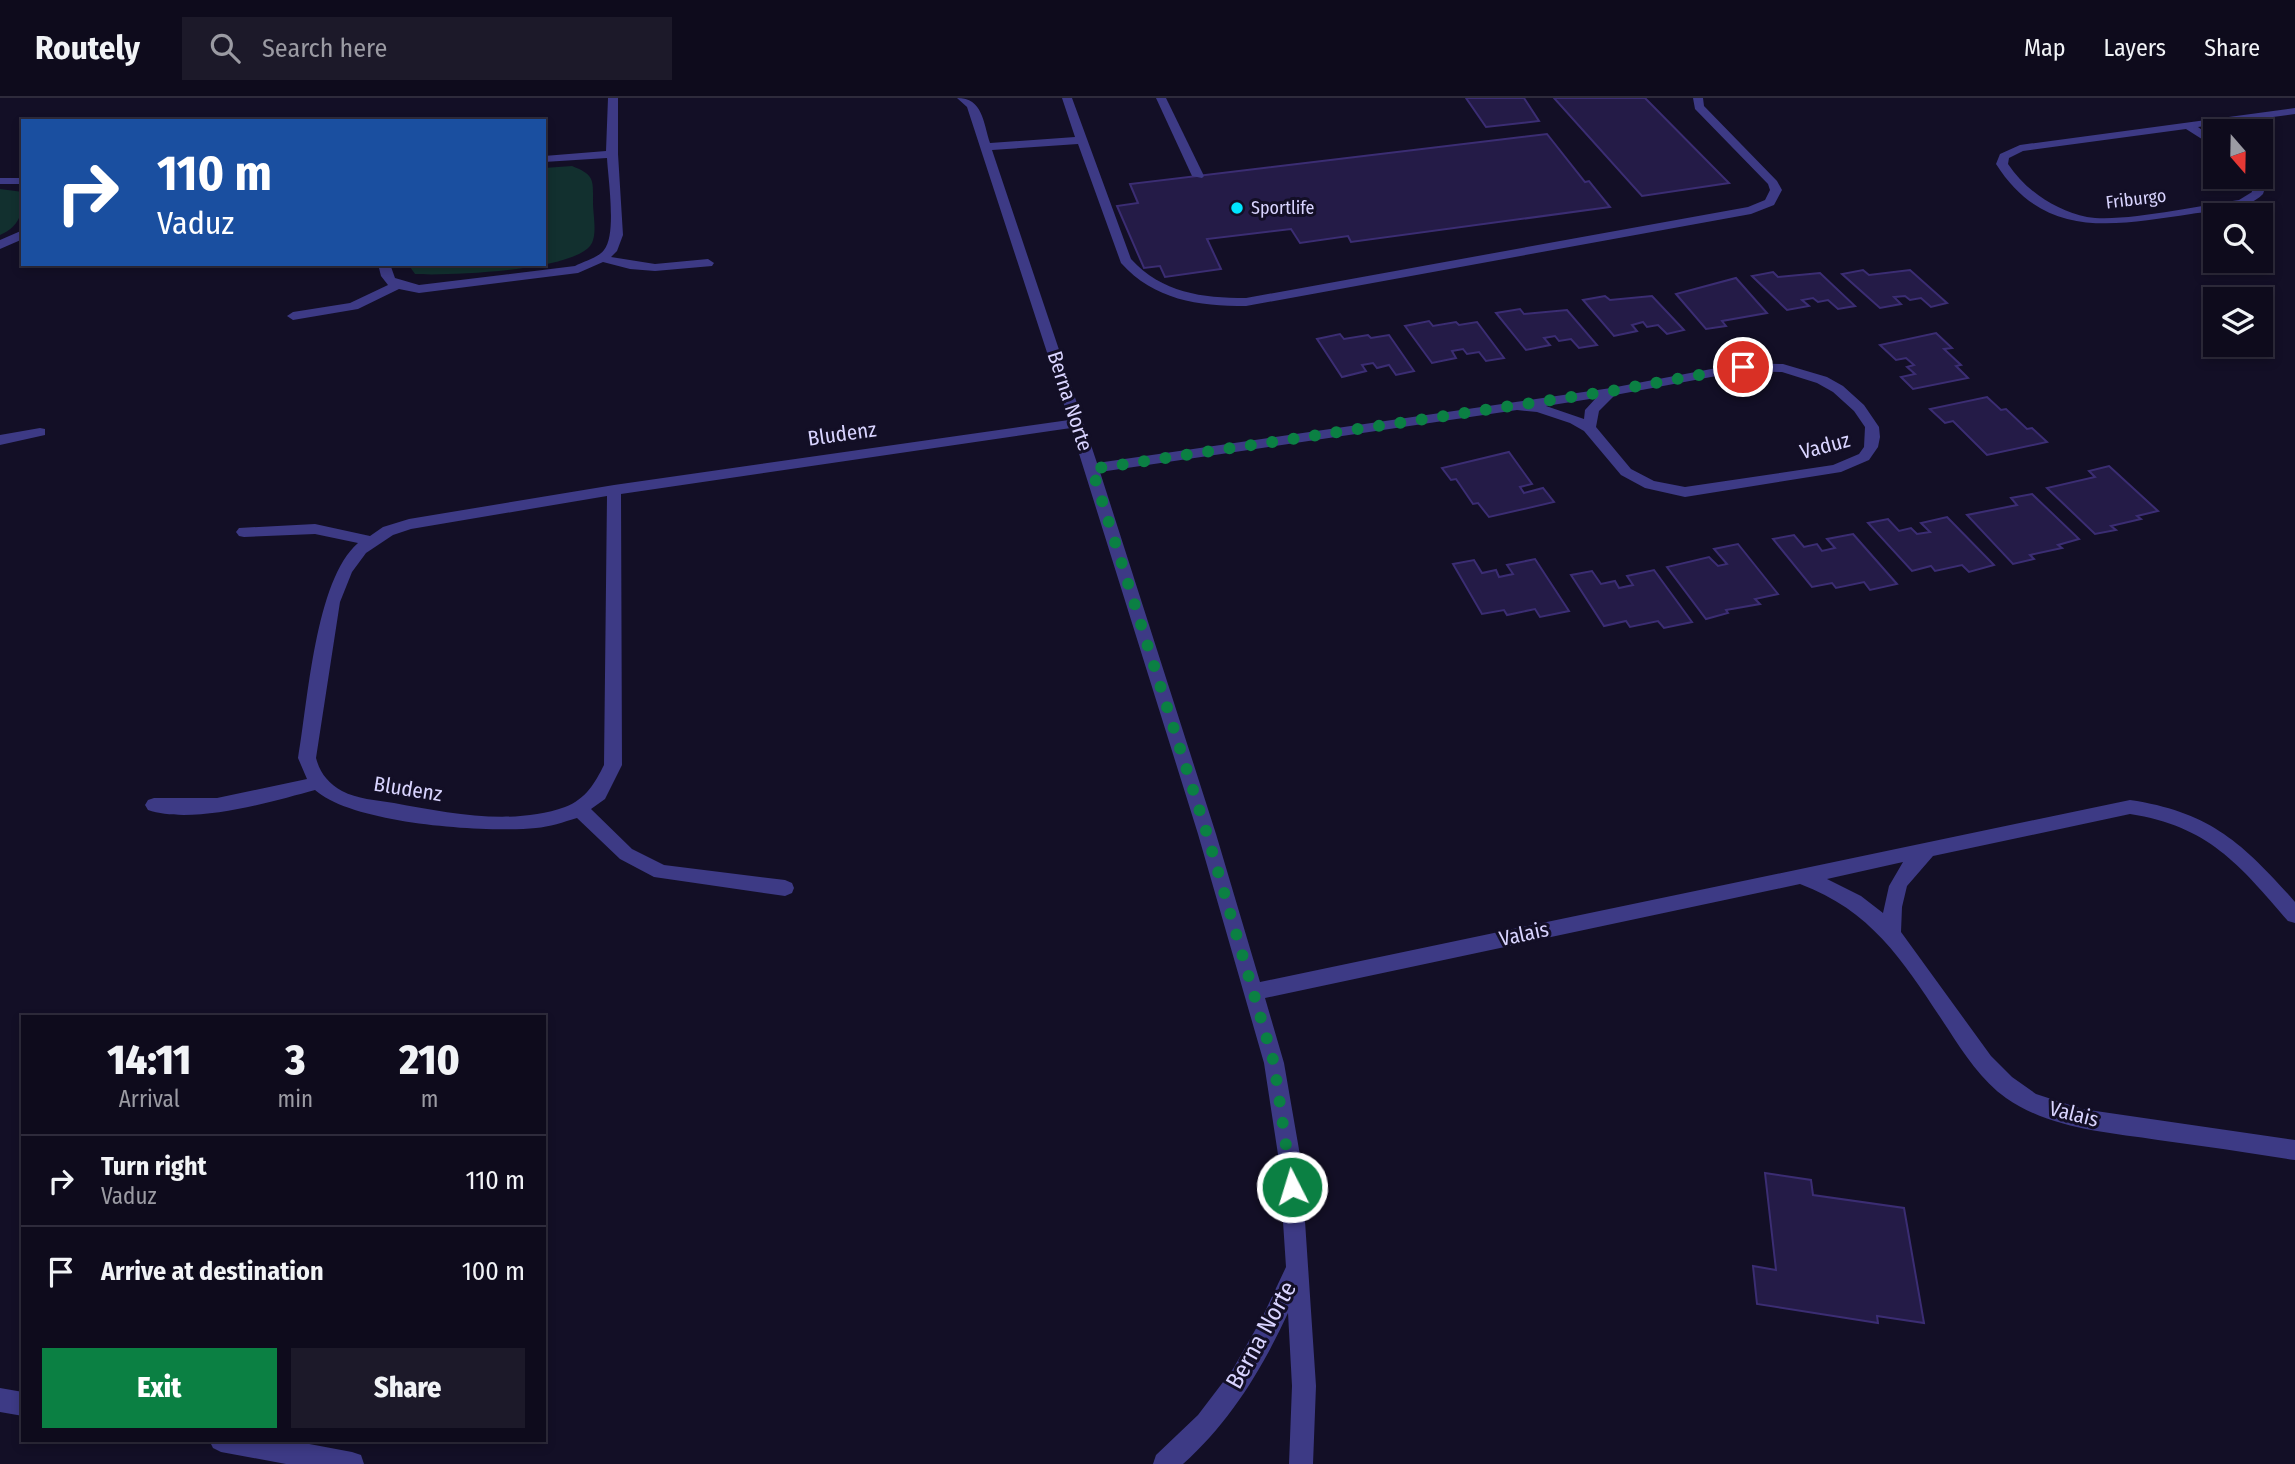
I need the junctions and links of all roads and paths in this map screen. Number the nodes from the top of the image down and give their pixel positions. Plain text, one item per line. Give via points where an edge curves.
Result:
1 (613, 98) edge
2 (1067, 98) edge
3 (1161, 98) edge
4 (1698, 98) edge
5 (970, 101) edge
6 (2295, 111) edge
7 (2187, 125) junction
8 (2203, 136) edge
9 (1081, 139) junction
10 (985, 147) junction
11 (612, 154) junction
12 (546, 159) edge
13 (1198, 176) dead end
14 (0, 181) edge
15 (21, 181) edge
16 (2259, 189) edge
17 (20, 238) edge
18 (0, 245) edge
19 (602, 258) junction
20 (708, 263) dead end
21 (384, 266) edge
22 (398, 285) junction
23 (293, 316) dead end
24 (1611, 391) junction
25 (1517, 406) junction
26 (1077, 423) junction
27 (1589, 428) junction
28 (40, 432) dead end
29 (0, 440) edge
30 (1092, 469) junction
31 (614, 490) junction
32 (244, 532) dead end
33 (371, 541) junction
34 (317, 783) junction
35 (154, 805) dead end
36 (579, 808) junction
37 (1929, 848) junction
38 (1796, 876) junction
39 (785, 888) dead end
40 (2295, 915) edge
41 (1892, 932) junction
42 (1253, 992) junction
43 (2295, 1150) edge
44 (1297, 1268) junction
45 (0, 1400) edge
46 (21, 1404) edge
47 (232, 1442) edge
48 (352, 1464) edge
49 (1165, 1464) edge
50 (1301, 1464) edge

1 - 11 street
2 - 9 street
3 - 13 street
4 - 9 street via 1699,107 1773,183 1776,190 1770,202 1751,210 1246,302 1177,295 1133,271
5 - 10 street, Berna Norte
6 - 7 street, Friburgo
7 - 8 street
7 - 16 street, Friburgo via 2020,148 2004,156 2002,164 2011,178 2043,204 2075,218 2103,222 2242,203
9 - 10 street
10 - 26 street, Berna Norte
11 - 12 street
11 - 19 street via 617,235 616,243
14 - 15 street
17 - 18 street
19 - 20 street via 646,269
19 - 22 street via 565,271 431,288
21 - 22 street via 385,274
22 - 23 street via 354,306
24 - 25 street, Vaduz
24 - 27 street via 1592,410
24 - 27 street, Vaduz via 1743,367 1783,368 1838,389 1866,417 1874,438 1864,457 1836,469 1685,492 1650,485 1626,472
25 - 27 street, Vaduz via 1559,414
25 - 30 street, Vaduz
26 - 30 street, Berna Norte
26 - 31 street, Bludenz
28 - 29 street
30 - 42 street, Berna Norte
31 - 33 street, Bludenz via 409,524
31 - 36 street, Bludenz via 612,765 601,791
32 - 33 street via 315,529
33 - 34 street, Bludenz via 345,570 332,601 307,758
34 - 35 street via 217,807
34 - 36 street, Bludenz via 332,796 352,803 489,824 533,822
36 - 39 street via 626,854 661,872
37 - 38 street, Valais
37 - 40 street, Valais via 2130,807 2157,809 2222,838
37 - 41 street via 1909,866 1896,888
38 - 41 street, Valais via 1848,895
38 - 42 street, Valais
41 - 43 street, Valais via 1990,1070 2034,1104 2083,1119
42 - 44 street, Berna Norte via 1274,1063 1290,1161
44 - 49 street, Berna Norte via 1249,1366 1215,1414
44 - 50 street, Berna Norte via 1304,1386
45 - 46 street
47 - 48 street

